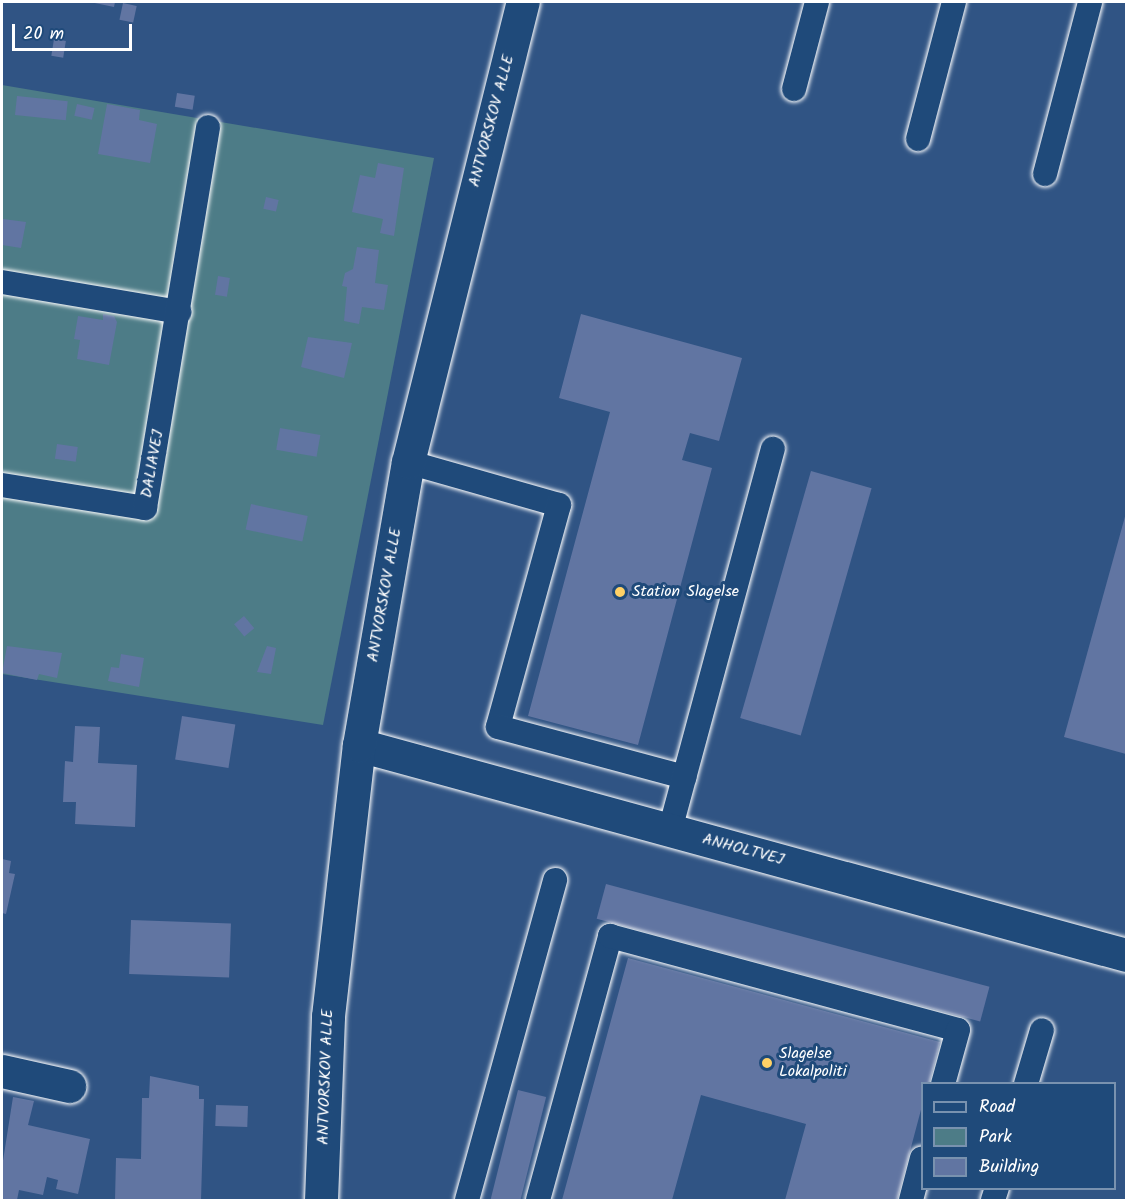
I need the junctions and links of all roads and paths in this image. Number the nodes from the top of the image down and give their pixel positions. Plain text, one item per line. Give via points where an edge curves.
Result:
1 (523, 2) edge
2 (817, 2) edge
3 (954, 2) edge
4 (1090, 2) edge
5 (794, 89) dead end
6 (208, 127) dead end
7 (918, 139) dead end
8 (1045, 174) dead end
9 (2, 282) edge
10 (179, 312) junction
11 (773, 449) dead end
12 (408, 462) junction
13 (2, 484) edge
14 (359, 745) junction
15 (684, 777) junction
16 (670, 830) junction
17 (555, 880) dead end
18 (1126, 955) edge
19 (1042, 1030) dead end
20 (2, 1071) edge
21 (943, 1082) edge
22 (1026, 1082) edge
23 (69, 1086) dead end
24 (921, 1162) edge
25 (321, 1200) edge
26 (467, 1200) edge
27 (538, 1200) edge
28 (911, 1200) edge

1 - 12 street, ANTVORSKOV ALLE
2 - 5 lane
3 - 7 lane
4 - 8 lane
6 - 10 lane, DALIAVEJ
9 - 10 lane
10 - 13 lane, DALIAVEJ via 145,508
11 - 15 lane
12 - 14 street, ANTVORSKOV ALLE
12 - 15 lane via 559,505 498,728
14 - 16 street, ANHOLTVEJ
14 - 25 street, ANTVORSKOV ALLE via 328,1016
15 - 16 lane
16 - 18 street, ANHOLTVEJ
17 - 26 lane
19 - 22 lane
20 - 23 street
21 - 27 lane via 958,1030 610,936
24 - 28 lane

